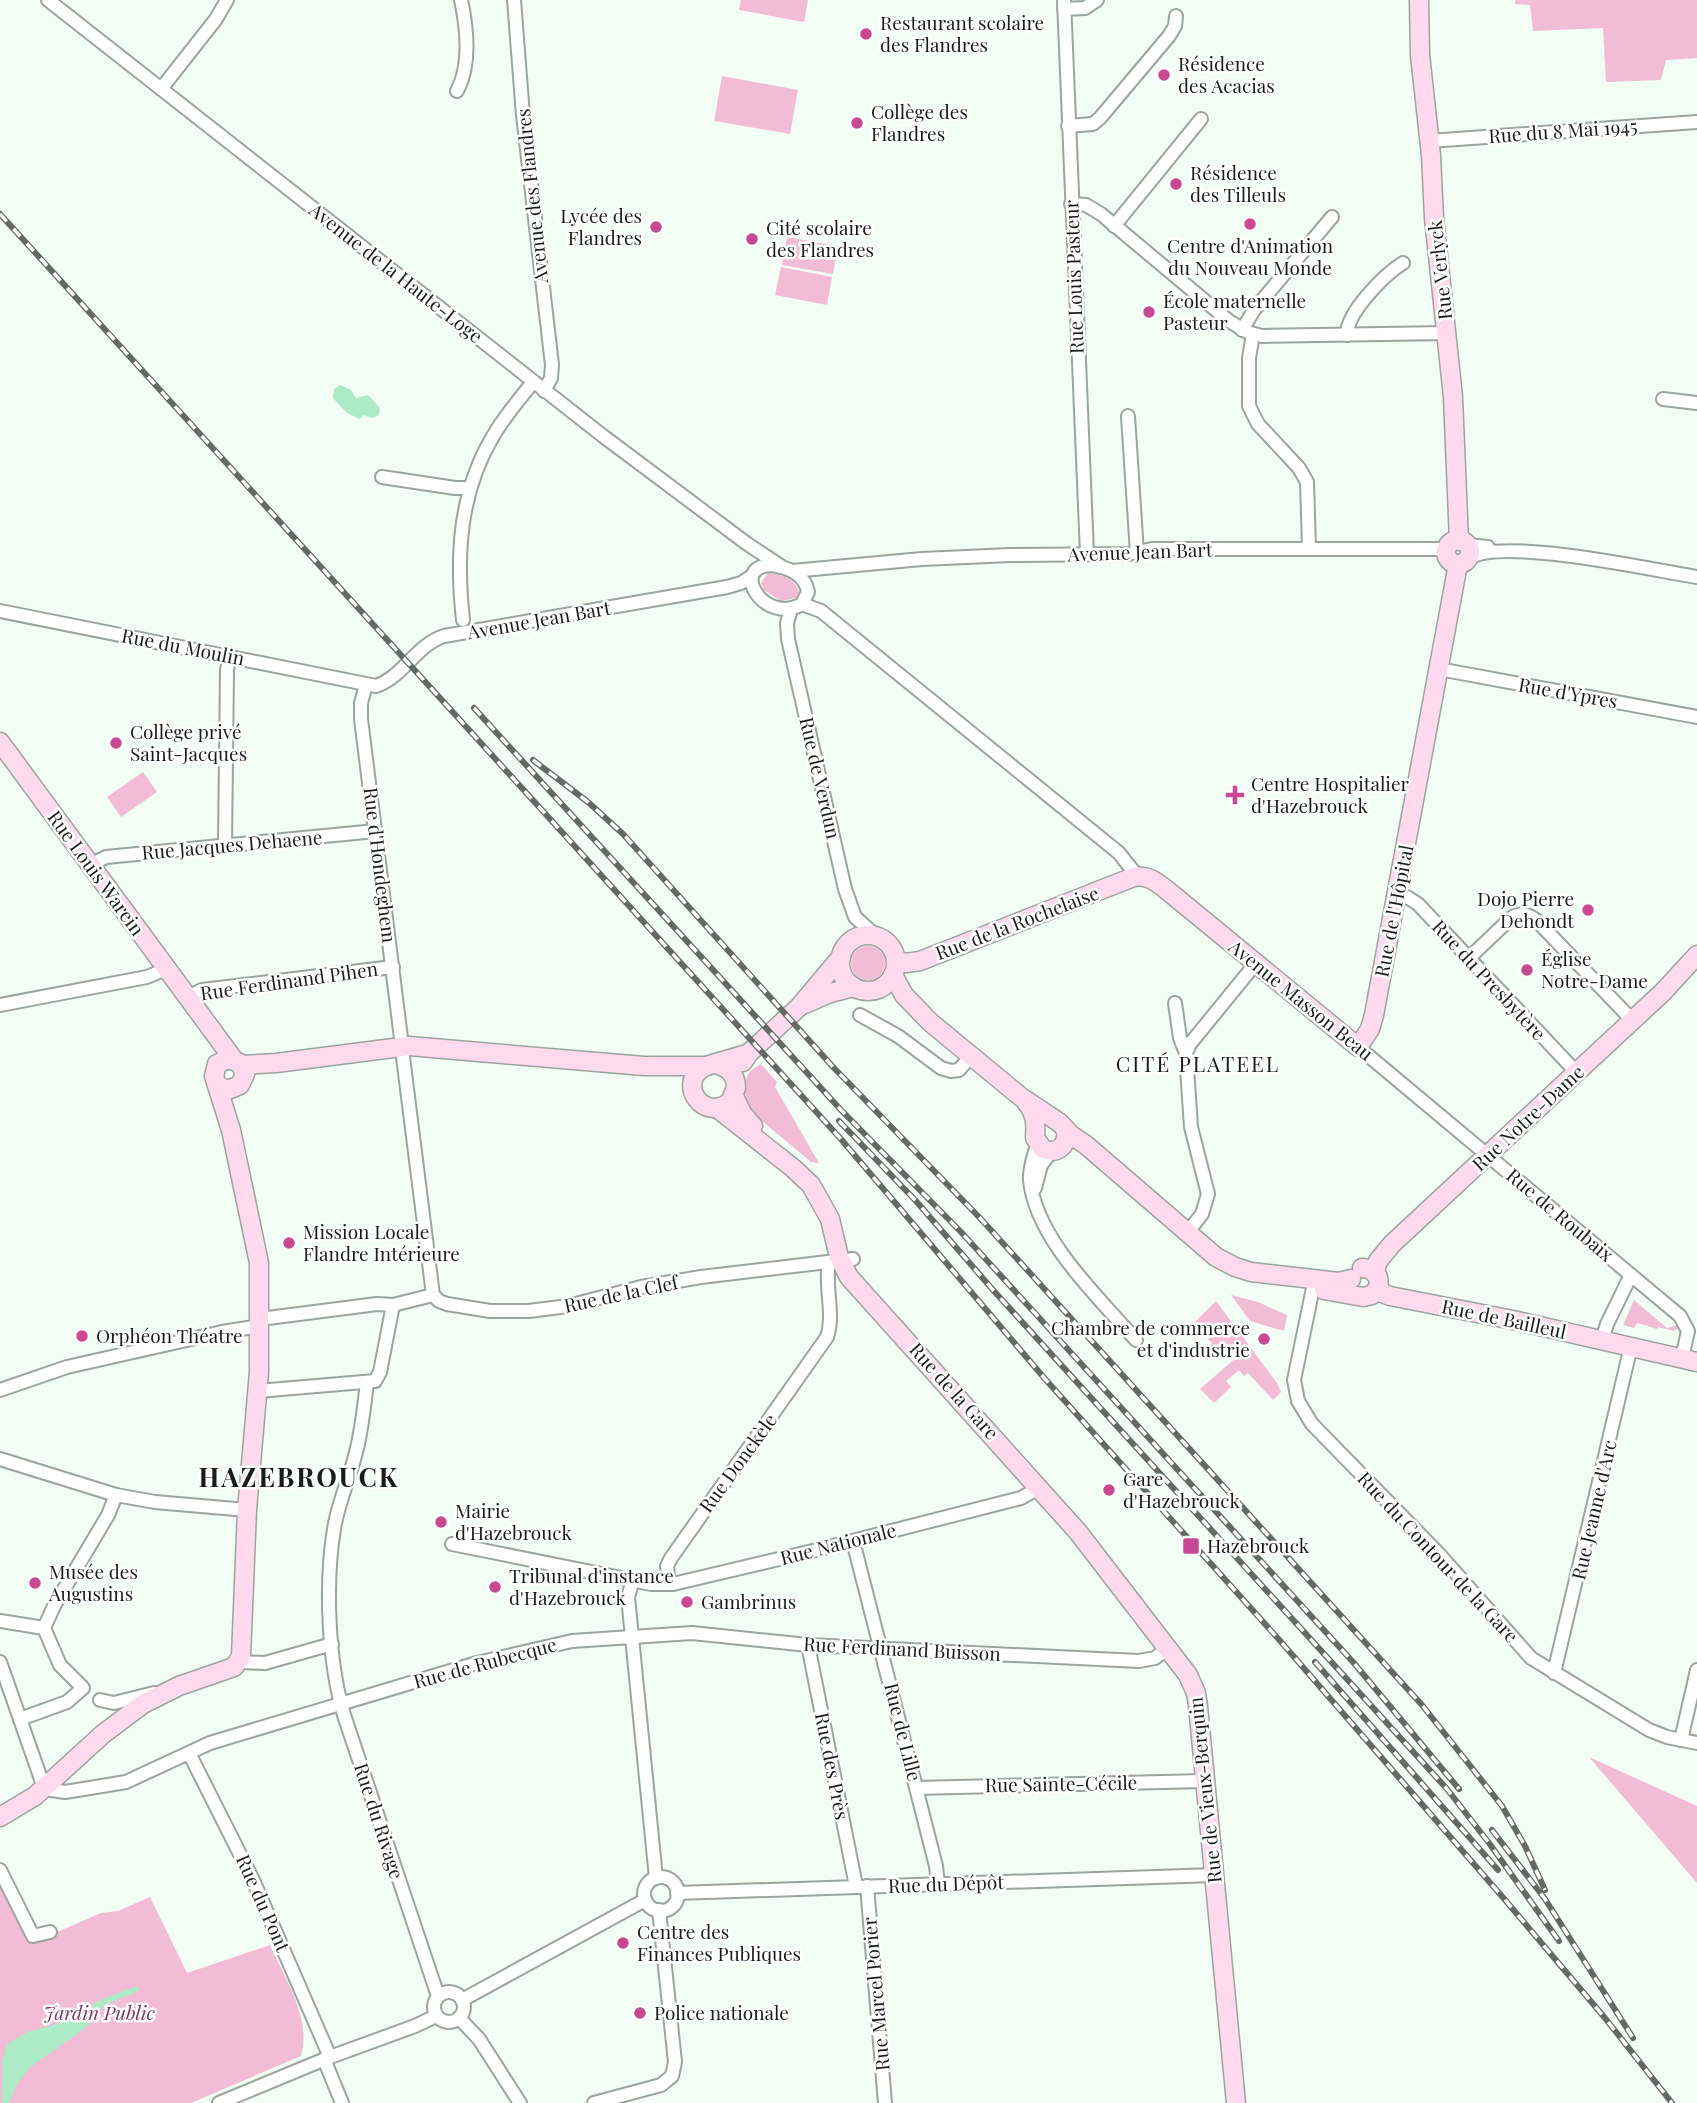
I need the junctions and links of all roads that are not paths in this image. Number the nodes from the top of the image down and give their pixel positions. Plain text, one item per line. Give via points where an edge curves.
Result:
1 (48, 0) edge
2 (227, 0) edge
3 (461, 0) edge
4 (514, 0) edge
5 (1097, 0) edge
6 (1419, 0) edge
7 (1064, 4) edge
8 (1176, 16) dead end
9 (161, 89) junction
10 (457, 91) dead end
11 (1201, 119) dead end
12 (1697, 122) edge
13 (1068, 126) junction
14 (1429, 141) junction
15 (1071, 204) junction
16 (1332, 217) dead end
17 (1114, 226) junction
18 (1404, 263) dead end
19 (1247, 332) junction
20 (1447, 333) junction
21 (1347, 335) junction
22 (533, 382) junction
23 (544, 391) junction
24 (1663, 399) dead end
25 (1697, 403) edge
26 (1128, 416) dead end
27 (382, 477) dead end
28 (470, 488) junction
29 (746, 543) junction
30 (1309, 548) junction
31 (1460, 551) junction
32 (1137, 552) junction
33 (1087, 554) junction
34 (833, 567) junction
35 (787, 569) junction
36 (755, 573) junction
37 (1697, 577) edge
38 (727, 586) junction
39 (808, 589) junction
40 (758, 597) junction
41 (796, 607) junction
42 (0, 611) edge
43 (463, 620) dead end
44 (230, 656) junction
45 (1439, 669) junction
46 (366, 685) junction
47 (1697, 717) edge
48 (0, 742) edge
49 (376, 831) junction
50 (225, 846) junction
51 (1115, 849) junction
52 (90, 865) junction
53 (1137, 876) junction
54 (1114, 886) junction
55 (1397, 895) junction
56 (876, 936) junction
57 (1697, 955) edge
58 (841, 957) junction
59 (1469, 958) junction
60 (1256, 962) junction
61 (393, 967) junction
62 (895, 968) junction
63 (1697, 968) edge
64 (166, 969) junction
65 (863, 989) junction
66 (1663, 992) junction
67 (189, 1001) junction
68 (1175, 1003) dead end
69 (0, 1005) edge
70 (799, 1007) junction
71 (860, 1015) dead end
72 (1633, 1021) junction
73 (930, 1022) junction
74 (1358, 1047) junction
75 (402, 1052) junction
76 (1186, 1053) junction
77 (749, 1054) junction
78 (971, 1056) junction
79 (710, 1065) junction
80 (216, 1066) junction
81 (644, 1066) junction
82 (239, 1073) junction
83 (1577, 1073) junction
84 (218, 1085) junction
85 (692, 1087) junction
86 (735, 1088) junction
87 (717, 1108) junction
88 (231, 1130) junction
89 (1051, 1137) junction
90 (1489, 1155) junction
91 (1187, 1233) junction
92 (841, 1260) junction
93 (1362, 1273) junction
94 (1631, 1275) junction
95 (1313, 1288) junction
96 (1377, 1290) junction
97 (433, 1295) junction
98 (1359, 1296) junction
99 (393, 1305) junction
100 (260, 1323) junction
101 (1136, 1340) dead end
102 (1602, 1340) junction
103 (1631, 1346) junction
104 (1689, 1360) edge
105 (367, 1383) junction
106 (0, 1390) edge
107 (258, 1391) junction
108 (0, 1459) edge
109 (1040, 1488) junction
110 (116, 1495) junction
111 (247, 1510) junction
112 (853, 1541) junction
113 (452, 1544) dead end
114 (633, 1580) junction
115 (669, 1584) junction
116 (0, 1621) edge
117 (44, 1628) junction
118 (632, 1636) junction
119 (331, 1644) junction
120 (808, 1645) junction
121 (1168, 1648) junction
122 (882, 1649) junction
123 (0, 1662) edge
124 (239, 1662) junction
125 (1697, 1670) edge
126 (1554, 1673) junction
127 (83, 1688) junction
128 (165, 1692) junction
129 (100, 1700) junction
130 (341, 1703) junction
131 (20, 1719) junction
132 (118, 1722) junction
133 (1681, 1740) junction
134 (1697, 1743) edge
135 (189, 1753) junction
136 (1205, 1780) junction
137 (45, 1786) junction
138 (916, 1788) junction
139 (0, 1817) edge
140 (0, 1870) edge
141 (1215, 1875) junction
142 (656, 1878) junction
143 (938, 1884) junction
144 (862, 1886) junction
145 (677, 1893) junction
146 (645, 1900) junction
147 (659, 1910) junction
148 (50, 1932) dead end
149 (438, 1996) junction
150 (462, 2000) junction
151 (436, 2016) junction
152 (459, 2018) junction
153 (327, 2058) junction
154 (219, 2103) edge
155 (342, 2103) edge
156 (520, 2103) edge
157 (594, 2103) edge
158 (885, 2103) edge
159 (1236, 2103) edge

1 - 9 street, Avenue de la Haute-Loge
2 - 9 street
3 - 10 street via 466,64
4 - 23 street, Avenue des Flandres via 552,370
5 - 7 street via 1085,8
6 - 14 main road, Rue Verlyck
7 - 13 street, Rue Louis Pasteur
8 - 13 street via 1173,31 1100,118 1093,124
9 - 22 street, Avenue de la Haute-Loge
11 - 17 street
12 - 14 street, Rue du 8 Mai 1945
13 - 15 street, Rue Louis Pasteur
14 - 20 main road, Rue Verlyck
15 - 17 street via 1091,208
15 - 33 street, Rue Louis Pasteur
16 - 19 street via 1254,310
17 - 19 street
18 - 21 street via 1384,278 1349,320
19 - 21 street
19 - 30 street via 1249,407 1258,425 1305,477
20 - 21 street
20 - 31 main road, Rue Verlyck
22 - 23 street, Avenue de la Haute-Loge
22 - 28 street via 493,436
23 - 29 street, Avenue de la Haute-Loge
24 - 25 street
26 - 32 street
27 - 28 street
28 - 43 street via 459,569
29 - 35 street, Avenue de la Haute-Loge
29 - 36 street via 756,559
30 - 31 street, Avenue Jean Bart
30 - 32 street, Avenue Jean Bart
31 - 37 street, Avenue Jean Bart via 1541,552
31 - 45 main road, Rue de l'Hôpital
32 - 33 street, Avenue Jean Bart
33 - 34 street, Avenue Jean Bart
34 - 35 street, Avenue Jean Bart
34 - 39 street
35 - 36 street via 768,565
35 - 39 street via 804,580
36 - 38 street, Avenue Jean Bart
36 - 40 street via 752,587
38 - 40 street, Avenue Jean Bart
38 - 46 street, Avenue Jean Bart via 444,636 383,683
39 - 41 street via 807,598
40 - 41 street via 773,607
41 - 51 street, Avenue Masson Beau via 821,611
41 - 56 street, Rue de Verdun via 787,626 789,639 845,889 855,917
42 - 44 street, Rue du Moulin
44 - 46 street, Rue du Moulin
44 - 50 street
45 - 47 street, Rue d'Ypres
45 - 55 main road, Rue de l'Hôpital
46 - 49 street, Rue d'Hondeghem via 361,719
48 - 52 main road, Rue Louis Warein
49 - 50 street, Rue Jacques Dehaene
49 - 61 street, Rue d'Hondeghem
50 - 52 street, Rue Jacques Dehaene via 106,857
51 - 53 street, Avenue Masson Beau
51 - 54 street via 1119,864
52 - 64 main road, Rue Louis Warein
53 - 54 main road, Rue de la Rochelaise
53 - 60 main road, Avenue Masson Beau via 1158,883
54 - 62 main road, Rue de la Rochelaise
55 - 59 street, Rue du Presbytère via 1418,904
55 - 74 main road, Rue de l'Hôpital via 1373,1020
56 - 58 main road via 855,938
56 - 62 main road via 890,945
57 - 66 main road, Rue Notre-Dame
58 - 65 main road via 842,973
58 - 70 main road
59 - 72 street via 1511,918 1529,915
59 - 83 street, Rue du Presbytère
60 - 74 main road, Avenue Masson Beau
60 - 76 street
61 - 67 street, Rue Ferdinand Pihen via 202,990
61 - 75 street, Rue d'Hondeghem
62 - 65 main road via 886,985
62 - 73 main road via 904,995
63 - 66 main road, Rue Notre-Dame
64 - 67 main road, Rue Louis Warein
64 - 69 street via 152,976
65 - 70 main road via 824,995
65 - 73 main road via 897,1001
66 - 72 main road, Rue Notre-Dame
67 - 80 main road, Rue Louis Warein
67 - 82 main road, Rue Louis Warein
68 - 76 street
70 - 77 main road
71 - 78 street via 898,1035 946,1070 959,1070
72 - 83 main road, Rue Notre-Dame
73 - 78 main road
74 - 90 street, Avenue Masson Beau
75 - 81 main road via 486,1061 542,1059
75 - 82 main road
75 - 97 street, Rue d'Hondeghem
76 - 91 street via 1191,1127 1208,1194 1202,1214
77 - 79 main road
77 - 86 main road
78 - 89 main road via 1021,1097
79 - 81 main road
79 - 85 main road via 695,1075
79 - 86 main road via 727,1069
80 - 82 main road via 224,1060
80 - 84 main road, Rue Louis Warein
81 - 85 main road
82 - 84 main road via 228,1090
82 - 88 main road
83 - 90 main road, Rue Notre-Dame
84 - 88 main road
85 - 87 main road via 700,1103
86 - 87 main road via 726,1105
86 - 92 main road via 748,1121 823,1189 839,1216
87 - 92 main road via 811,1185 830,1219
88 - 100 main road via 259,1263
89 - 91 main road
89 - 95 main road via 1083,1152 1219,1268 1243,1277
89 - 101 street via 1034,1195 1044,1224 1064,1258
90 - 93 main road, Rue Notre-Dame
90 - 94 street, Rue de Roubaix
91 - 93 main road via 1216,1257 1245,1271 1339,1282
92 - 97 street, Rue de la Clef via 701,1277 528,1311 469,1308 443,1303
92 - 109 main road, Rue de la Gare via 849,1277
92 - 115 street, Rue Donckèle via 827,1275 829,1329 821,1346 670,1558
93 - 96 main road via 1379,1281
93 - 98 main road via 1352,1289
94 - 102 street
94 - 104 street, Rue de Roubaix via 1685,1322
95 - 98 main road
95 - 126 street, Rue du Contour de la Gare via 1294,1380 1307,1418 1451,1566 1531,1658
96 - 98 main road
96 - 102 main road, Rue de Bailleul
97 - 99 street
99 - 100 street
99 - 105 street via 380,1375
100 - 106 street via 67,1367
100 - 107 main road
102 - 103 main road, Rue de Bailleul
103 - 104 main road, Rue de Bailleul
103 - 126 street, Rue Jeanne d'Arc
105 - 107 street
105 - 119 street, Rue du Rivage via 356,1452 334,1527
107 - 111 main road
108 - 110 street
109 - 112 street, Rue Nationale via 1021,1498
109 - 121 main road, Rue de Vieux-Berquin
110 - 111 street
110 - 117 street
111 - 124 main road
112 - 115 street, Rue Nationale
112 - 122 street, Rue de Lille
113 - 114 street, Rue Nationale
114 - 115 street, Rue Nationale
114 - 118 street via 628,1597
116 - 117 street
117 - 127 street via 60,1665
118 - 120 street, Rue Ferdinand Buisson via 692,1633
118 - 130 street, Rue de Rubecque via 528,1649
118 - 142 street
119 - 124 street via 265,1663
119 - 130 street, Rue du Rivage
120 - 122 street, Rue Ferdinand Buisson
120 - 144 street, Rue des Près
121 - 122 street, Rue Ferdinand Buisson via 1145,1661
121 - 136 main road, Rue de Vieux-Berquin via 1196,1693
122 - 138 street, Rue de Lille
123 - 131 street
124 - 128 main road
125 - 133 street
126 - 133 street, Rue du Contour de la Gare via 1650,1730
127 - 129 street
127 - 131 street via 72,1700
128 - 129 street via 114,1703
128 - 132 main road
129 - 132 street
130 - 135 street, Rue de Rubecque
130 - 149 street, Rue du Rivage
131 - 137 street
132 - 137 main road
133 - 134 street, Rue du Contour de la Gare
135 - 137 street, Rue de Rubecque via 126,1782 65,1792
135 - 153 street, Rue du Pont via 249,1871
136 - 138 street, Rue Sainte-Cécile
136 - 141 main road, Rue de Vieux-Berquin
137 - 139 main road
138 - 143 street, Rue de Lille
140 - 148 street via 33,1936
141 - 143 street, Rue du Dépôt
141 - 159 main road, Rue de Vieux-Berquin
142 - 145 street via 670,1880
142 - 146 street via 646,1885
143 - 144 street, Rue du Dépôt
144 - 145 street, Rue du Dépôt
144 - 158 street, Rue Marcel Porier
145 - 147 street via 671,1906
146 - 147 street
146 - 150 street
147 - 157 street via 674,2072 661,2085
149 - 150 street via 450,1992
149 - 151 street
150 - 152 street via 464,2010
151 - 152 street via 446,2022
151 - 153 street
152 - 156 street via 475,2033
153 - 154 street
153 - 155 street, Rue du Pont

